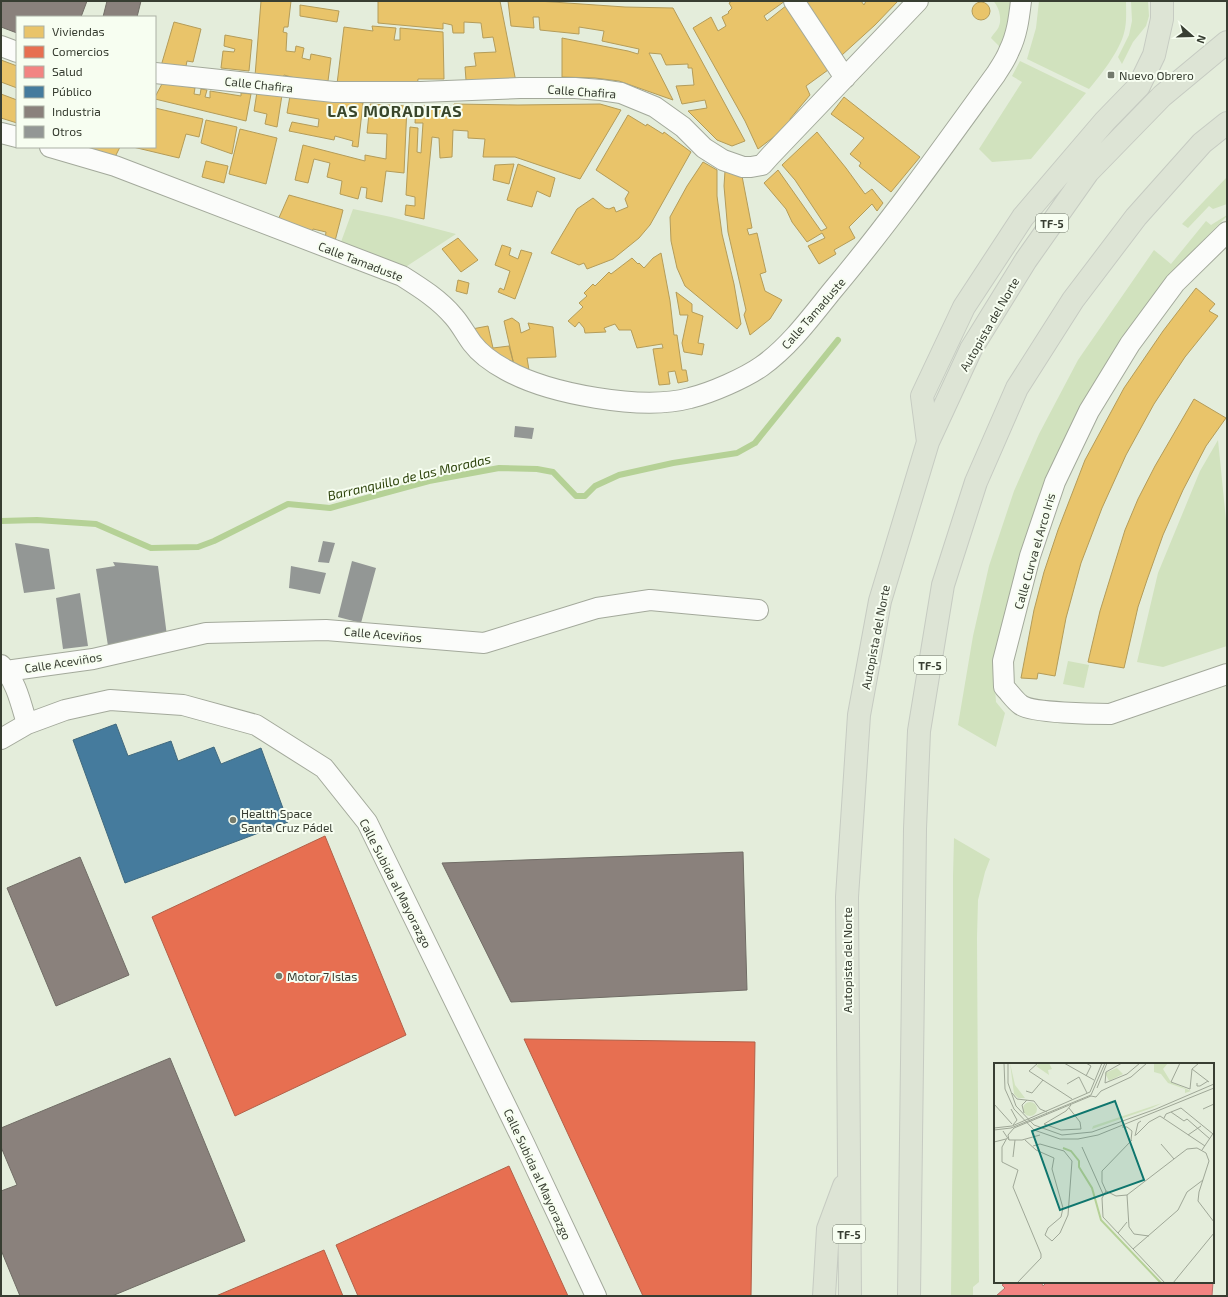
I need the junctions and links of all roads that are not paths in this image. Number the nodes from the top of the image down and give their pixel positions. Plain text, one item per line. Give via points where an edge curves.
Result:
1 (794, 1) edge
2 (918, 1) edge
3 (1021, 1) edge
4 (1162, 1) edge
5 (1227, 42) edge
6 (1, 46) edge
7 (16, 52) edge
8 (156, 73) edge
9 (845, 78) junction
10 (1227, 123) edge
11 (1, 132) edge
12 (16, 137) edge
13 (53, 148) edge
14 (1227, 232) edge
15 (928, 442) junction
16 (758, 610) dead end
17 (4, 668) edge
18 (1227, 674) edge
19 (27, 724) junction
20 (1, 739) edge
21 (849, 1171) junction
22 (596, 1296) edge
23 (824, 1296) edge
24 (850, 1296) edge
25 (910, 1296) edge

1 - 9 street
2 - 9 street, Calle Chafira
3 - 13 street, Calle Tamaduste via 1014,39 996,74 852,268 798,333 762,366 725,385 690,398 652,403 611,400 534,383 506,371 487,359 473,345 454,317 430,293 402,276 115,166
4 - 15 highway via 1162,19 1154,55 1139,86 1105,121 1023,217 964,307 922,396
5 - 15 highway, Autopista del Norte / TF-5 via 1162,96 1088,172 1026,260 971,349
6 - 7 street
8 - 9 street, Calle Chafira via 334,92 575,88 621,93 655,107 683,127 704,148 723,160 743,167 762,165
10 - 25 highway, TF-5 via 1202,143 1136,218 1073,300 1018,388 976,482 943,585 919,731 915,829
11 - 12 street
14 - 18 street, Calle Curva el Arco Iris via 1175,283 1130,344 1089,410 1055,482 1030,556 1003,661 1004,687 1021,706 1090,714 1110,714
15 - 21 highway, Autopista del Norte / TF-5 via 880,601 860,715 847,897
16 - 17 street, Calle Aceviños via 650,600 597,608 484,643 326,630 206,633 93,659
17 - 19 street via 16,690
19 - 20 street, Calle Subida al Mayorazgo
19 - 22 street, Calle Subida al Mayorazgo via 65,710 110,700 183,705 256,725 324,768 367,822 520,1134
21 - 23 highway via 828,1230
21 - 24 highway, Autopista del Norte / TF-5

